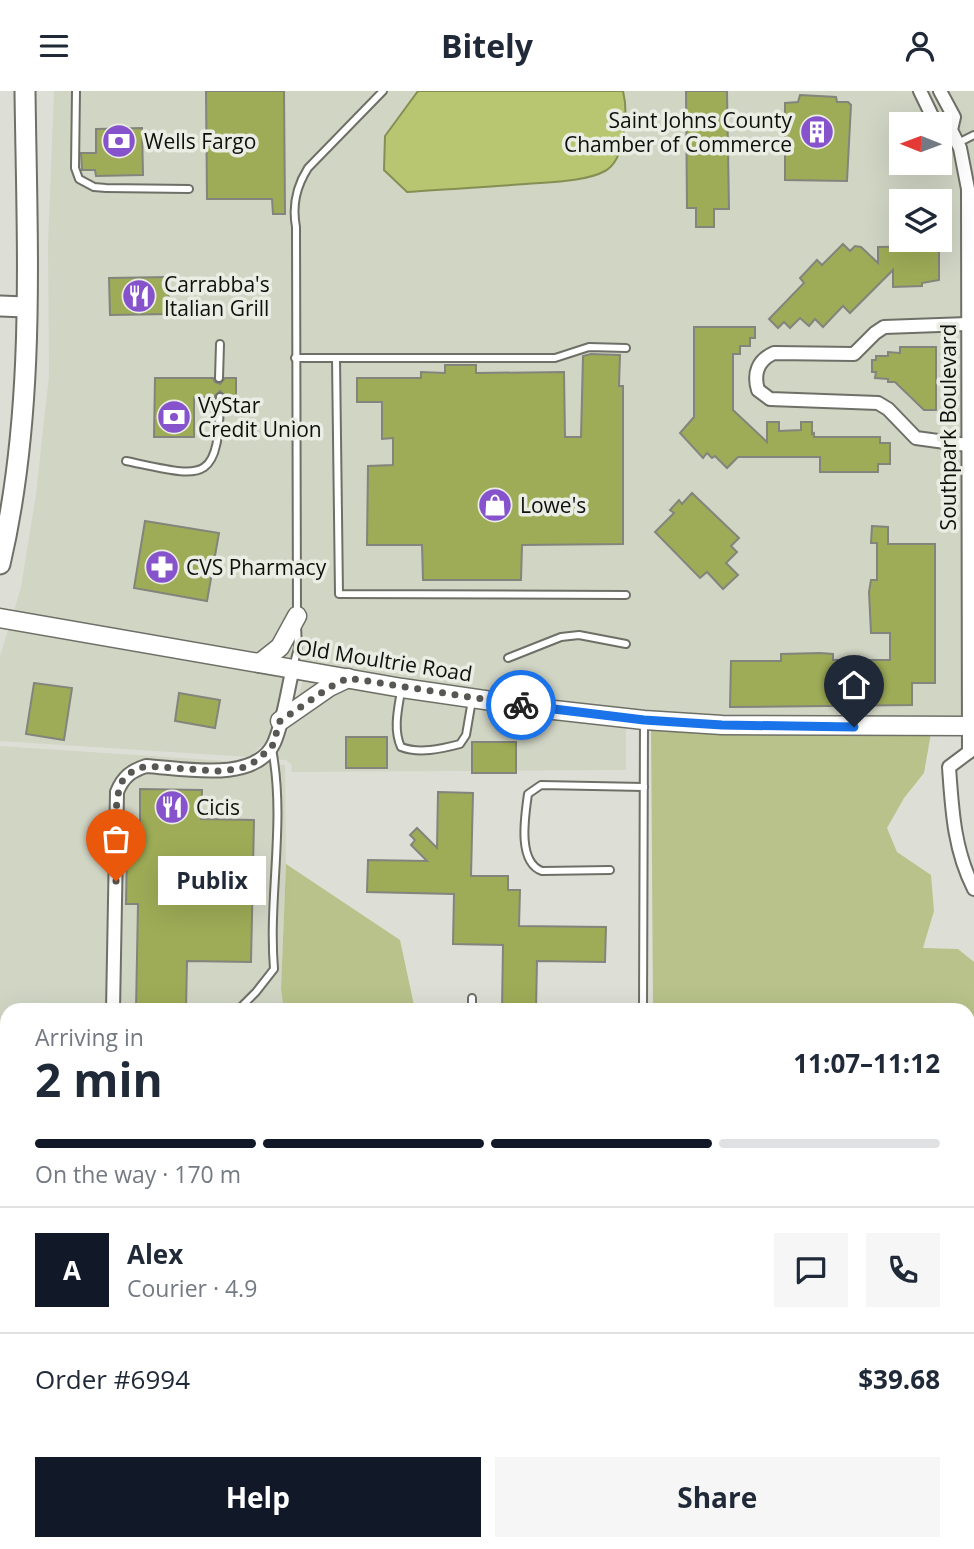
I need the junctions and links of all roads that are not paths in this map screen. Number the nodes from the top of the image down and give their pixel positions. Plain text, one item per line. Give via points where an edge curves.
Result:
1 (25, 91) edge
2 (76, 91) edge
3 (383, 91) edge
4 (920, 91) edge
5 (940, 91) edge
6 (933, 112) edge
7 (951, 112) edge
8 (974, 135) edge
9 (952, 137) edge
10 (958, 143) junction
11 (970, 175) edge
12 (189, 189) dead end
13 (0, 306) edge
14 (26, 307) junction
15 (971, 309) edge
16 (967, 324) junction
17 (220, 344) dead end
18 (626, 348) dead end
19 (295, 358) junction
20 (336, 358) junction
21 (219, 378) dead end
22 (219, 397) dead end
23 (970, 454) edge
24 (126, 461) dead end
25 (971, 550) edge
26 (0, 563) edge
27 (626, 595) dead end
28 (297, 616) junction
29 (0, 618) edge
30 (626, 644) dead end
31 (508, 658) dead end
32 (260, 663) junction
33 (293, 668) junction
34 (348, 678) junction
35 (402, 688) junction
36 (473, 698) junction
37 (644, 720) junction
38 (280, 721) junction
39 (972, 726) edge
40 (272, 747) junction
41 (972, 754) edge
42 (645, 787) junction
43 (610, 870) dead end
44 (974, 889) edge
45 (472, 998) dead end
46 (113, 1003) edge
47 (246, 1003) edge
48 (472, 1003) edge
49 (643, 1003) edge

1 - 14 main road
2 - 12 lane via 75,168 79,179 94,187
3 - 19 lane via 308,168 297,190
4 - 6 street, Southpark Boulevard
5 - 7 street, Southpark Boulevard
8 - 10 lane
9 - 10 street, Southpark Boulevard
10 - 11 street, Southpark Boulevard
11 - 15 street, Southpark Boulevard
13 - 14 main road
14 - 26 main road via 15,484
15 - 16 street, Southpark Boulevard
16 - 23 street, Southpark Boulevard
16 - 23 street via 884,327 854,354 774,353 758,366 756,382 758,390 770,399 878,403 916,438
17 - 21 lane
18 - 20 lane via 589,347 555,358
19 - 20 lane
19 - 28 lane
20 - 27 lane via 339,594
22 - 24 lane via 219,432 207,467 179,472
23 - 25 street, Southpark Boulevard
25 - 39 street, Southpark Boulevard
28 - 32 main road via 280,647
28 - 33 lane
29 - 32 main road, Old Moultrie Road
30 - 31 lane via 579,635 561,637
32 - 33 main road, Old Moultrie Road
33 - 34 main road, Old Moultrie Road
33 - 38 street
34 - 35 main road, Old Moultrie Road
34 - 38 main road
35 - 36 main road, Old Moultrie Road
35 - 36 lane via 397,740 410,750 460,744
36 - 37 main road, Old Moultrie Road
37 - 39 main road, Old Moultrie Road via 722,725
37 - 42 lane
38 - 40 street
39 - 41 street, Southpark Boulevard
40 - 46 street via 240,769 146,766 121,782 117,792
40 - 47 lane via 278,779 271,932 274,969
41 - 44 street via 949,767 953,827
42 - 43 lane via 541,785 528,794 525,848 533,868
42 - 49 lane
45 - 48 lane

